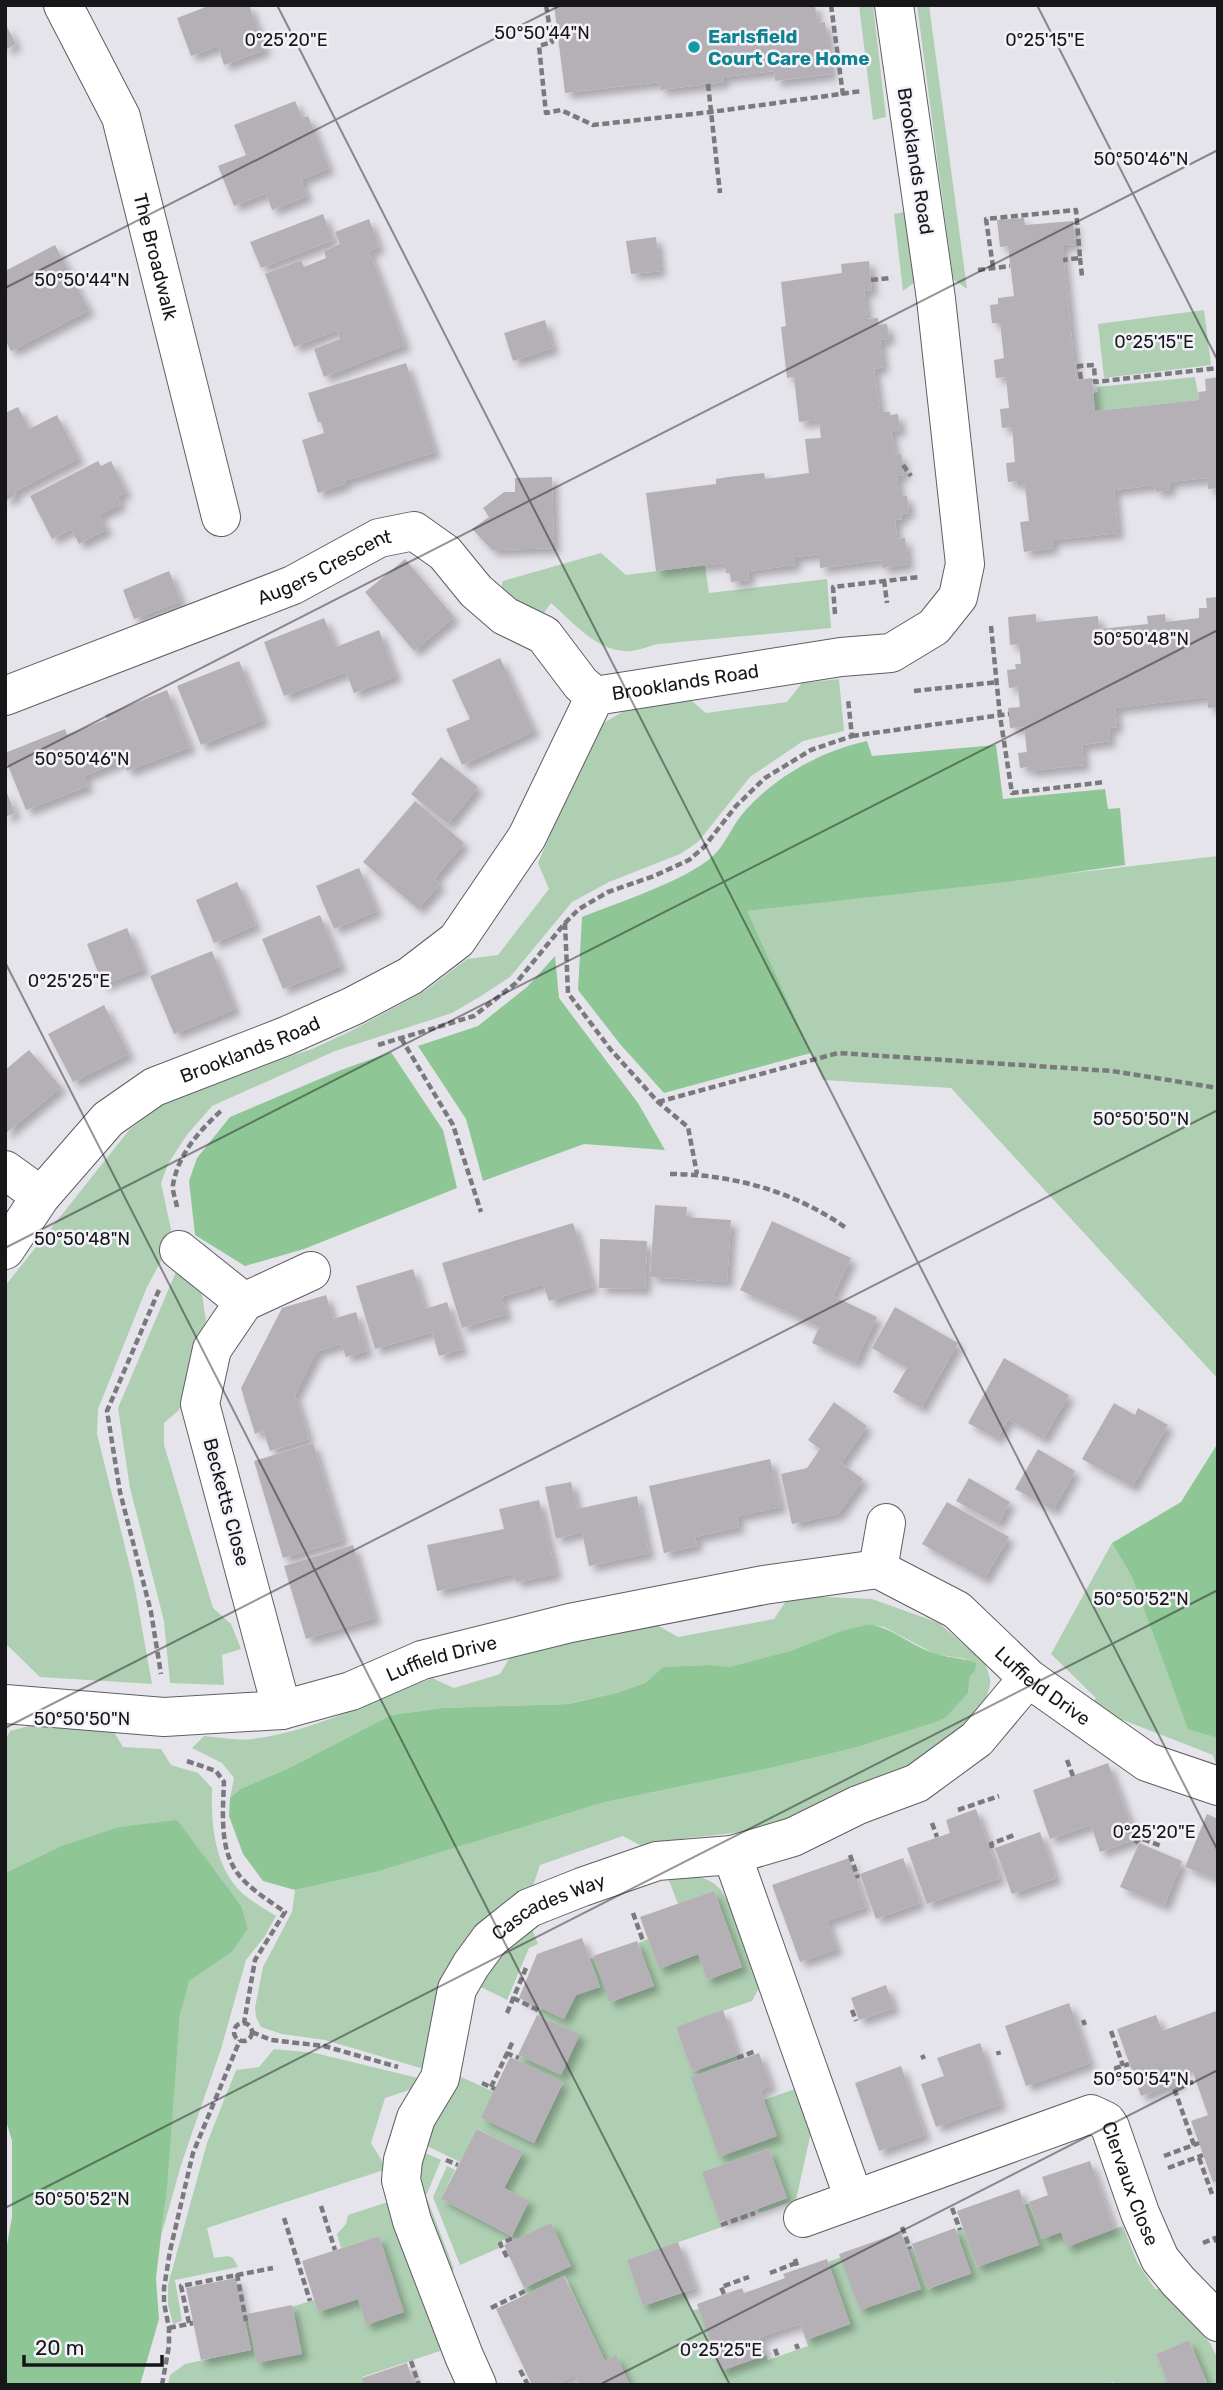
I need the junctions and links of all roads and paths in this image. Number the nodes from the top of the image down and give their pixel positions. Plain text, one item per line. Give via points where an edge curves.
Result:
1 (63, 5) edge
2 (546, 5) edge
3 (831, 5) edge
4 (894, 5) edge
5 (860, 79) dead end
6 (708, 84) dead end
7 (843, 95) junction
8 (711, 112) junction
9 (720, 193) dead end
10 (1080, 258) junction
11 (1063, 260) dead end
12 (891, 265) dead end
13 (1010, 265) dead end
14 (993, 267) junction
15 (978, 270) dead end
16 (1082, 276) dead end
17 (892, 278) junction
18 (871, 280) dead end
19 (894, 291) dead end
20 (1215, 368) edge
21 (1213, 377) dead end
22 (1081, 379) dead end
23 (911, 463) dead end
24 (903, 466) dead end
25 (221, 517) dead end
26 (923, 570) dead end
27 (989, 615) dead end
28 (841, 657) junction
29 (998, 682) junction
30 (902, 692) dead end
31 (5, 696) edge
32 (596, 696) junction
33 (861, 697) dead end
34 (1009, 715) dead end
35 (1000, 716) junction
36 (852, 736) junction
37 (1105, 782) dead end
38 (565, 923) junction
39 (401, 1038) junction
40 (377, 1045) dead end
41 (1218, 1088) edge
42 (658, 1102) junction
43 (223, 1109) dead end
44 (5, 1170) edge
45 (670, 1174) dead end
46 (697, 1174) junction
47 (41, 1196) junction
48 (481, 1212) dead end
49 (846, 1228) dead end
50 (5, 1250) edge
51 (179, 1250) junction
52 (311, 1270) dead end
53 (244, 1302) junction
54 (886, 1523) dead end
55 (878, 1569) junction
56 (1028, 1678) junction
57 (5, 1704) edge
58 (282, 1710) junction
59 (164, 1717) junction
60 (1218, 1786) edge
61 (999, 1796) dead end
62 (954, 1811) dead end
63 (931, 1818) dead end
64 (1014, 1835) dead end
65 (937, 1837) dead end
66 (1135, 1843) dead end
67 (1161, 1846) dead end
68 (848, 1848) dead end
69 (992, 1848) dead end
70 (732, 1856) junction
71 (858, 1878) dead end
72 (633, 1912) dead end
73 (643, 1941) dead end
74 (528, 1962) dead end
75 (513, 1998) junction
76 (852, 2010) dead end
77 (540, 2011) dead end
78 (507, 2013) dead end
79 (856, 2021) dead end
80 (244, 2023) junction
81 (1111, 2031) dead end
82 (252, 2032) junction
83 (240, 2040) junction
84 (513, 2041) dead end
85 (762, 2049) dead end
86 (506, 2053) junction
87 (519, 2058) dead end
88 (737, 2058) dead end
89 (1123, 2066) dead end
90 (440, 2078) junction
91 (1196, 2081) dead end
92 (482, 2083) dead end
93 (1194, 2146) dead end
94 (1199, 2158) dead end
95 (1212, 2194) dead end
96 (854, 2199) junction
97 (951, 2205) dead end
98 (321, 2206) dead end
99 (755, 2213) dead end
100 (284, 2218) dead end
101 (803, 2218) dead end
102 (899, 2219) dead end
103 (721, 2225) dead end
104 (960, 2230) dead end
105 (513, 2238) dead end
106 (911, 2249) dead end
107 (335, 2250) dead end
108 (507, 2257) dead end
109 (796, 2263) dead end
110 (273, 2268) dead end
111 (770, 2273) dead end
112 (237, 2274) junction
113 (749, 2277) dead end
114 (525, 2291) dead end
115 (724, 2294) dead end
116 (310, 2301) dead end
117 (496, 2319) dead end
118 (246, 2321) dead end
119 (1218, 2322) edge
120 (169, 2328) junction
121 (775, 2349) dead end
122 (778, 2357) dead end
123 (411, 2361) dead end
124 (162, 2385) edge
125 (419, 2385) edge
126 (477, 2385) edge

1 - 25 street, The Broadwalk via 121,117
2 - 8 path via 552,42 539,46 546,113 561,110 593,125
3 - 7 path
4 - 28 street, Brooklands Road via 936,299 965,564 958,597 934,626 891,653
5 - 7 path via 862,92
6 - 8 path
7 - 8 path
8 - 9 path
10 - 11 path
10 - 14 path via 1076,210 986,219
10 - 16 path
12 - 17 path
13 - 14 path
14 - 15 path
17 - 18 path
17 - 19 path
20 - 21 path
20 - 22 path via 1095,382 1094,365 1079,366
23 - 24 path via 912,476
26 - 28 path via 923,577 833,587
27 - 29 path
28 - 32 street, Brooklands Road
29 - 30 path
29 - 35 path
31 - 32 street, Augers Crescent via 292,584 379,538 414,531 445,554 505,616 544,635 581,684
32 - 47 street, Brooklands Road via 527,837 457,940 410,976 353,1006 154,1087 108,1119
33 - 36 path via 848,698
34 - 35 path
35 - 36 path
35 - 37 path via 1012,793
36 - 38 path via 811,750 765,778 688,860 608,892
38 - 39 path via 516,983 474,1016
38 - 42 path via 568,993
39 - 40 path
39 - 48 path via 453,1125
41 - 42 path via 1112,1071 838,1053
42 - 46 path via 688,1127
43 - 51 path via 198,1132 173,1186 183,1234
44 - 47 street
45 - 46 path
46 - 49 path via 754,1185 807,1203
47 - 50 street, Brooklands Road
51 - 53 street
51 - 59 path via 107,1411 120,1492 151,1612
52 - 53 street
53 - 58 street, Becketts Close via 212,1349 200,1404
54 - 55 street
55 - 56 street, Luffield Drive via 957,1610
55 - 58 street, Luffield Drive via 764,1585 570,1623 422,1660 351,1692
56 - 60 street, Luffield Drive via 1147,1762
56 - 70 street, Cascades Way via 977,1739 917,1783 793,1837
57 - 59 street, Luffield Drive
58 - 59 street, Luffield Drive
59 - 80 path via 163,1739 168,1751 216,1771 225,1782 223,1823 232,1865 256,1892 285,1912 255,1960
61 - 62 path
63 - 65 path
64 - 69 path via 990,1844
66 - 67 path via 1140,1838
68 - 71 path
70 - 90 street, Cascades Way via 657,1861 528,1908 490,1939 457,1989
70 - 96 street
72 - 73 path
74 - 75 path
75 - 77 path
75 - 78 path
76 - 79 path
80 - 82 path
80 - 83 path via 234,2033
81 - 89 path
82 - 83 path via 249,2039
82 - 90 path via 324,2046
83 - 120 path via 193,2153 164,2288
84 - 86 path
85 - 88 path
86 - 87 path
86 - 92 path via 493,2088
90 - 126 street, Cascades Way via 416,2118 401,2180 412,2221
91 - 93 path via 1174,2088
94 - 95 path
96 - 101 street, Clervaux Close
96 - 119 street, Clervaux Close via 1091,2114 1110,2127 1160,2259
97 - 104 path
98 - 107 path
99 - 103 path
100 - 116 path
102 - 106 path
105 - 108 path via 500,2244
109 - 111 path
110 - 112 path
112 - 118 path
112 - 120 path via 181,2286 191,2323
113 - 115 path via 721,2287
114 - 117 path via 490,2308
120 - 124 path
121 - 122 path
123 - 125 path

